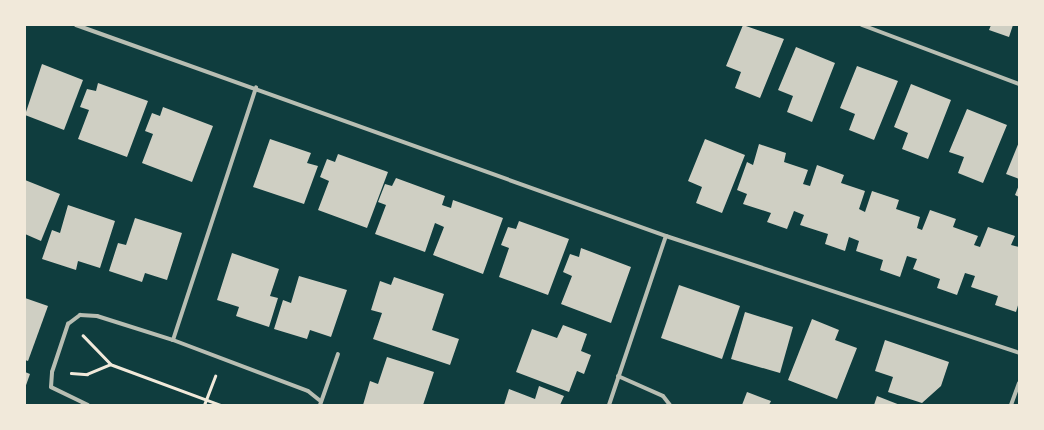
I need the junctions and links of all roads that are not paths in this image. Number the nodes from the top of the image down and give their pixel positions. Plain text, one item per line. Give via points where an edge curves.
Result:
1 (76, 25) edge
2 (862, 25) edge
3 (1019, 84) edge
4 (256, 87) junction
5 (666, 236) junction
6 (173, 340) junction
7 (1019, 353) edge
8 (338, 354) dead end
9 (618, 376) junction
10 (1019, 383) edge
11 (319, 400) junction
12 (88, 405) edge
13 (320, 405) edge
14 (608, 405) edge
15 (670, 405) edge
16 (1011, 405) edge

1 - 4 street
2 - 3 street
4 - 5 street
4 - 6 street
5 - 7 street
5 - 9 street
6 - 11 street via 308,391
6 - 12 street via 96,316 80,315 68,324 52,372 51,387
8 - 11 street
9 - 14 street
9 - 15 street via 663,396
10 - 16 street
11 - 13 street

